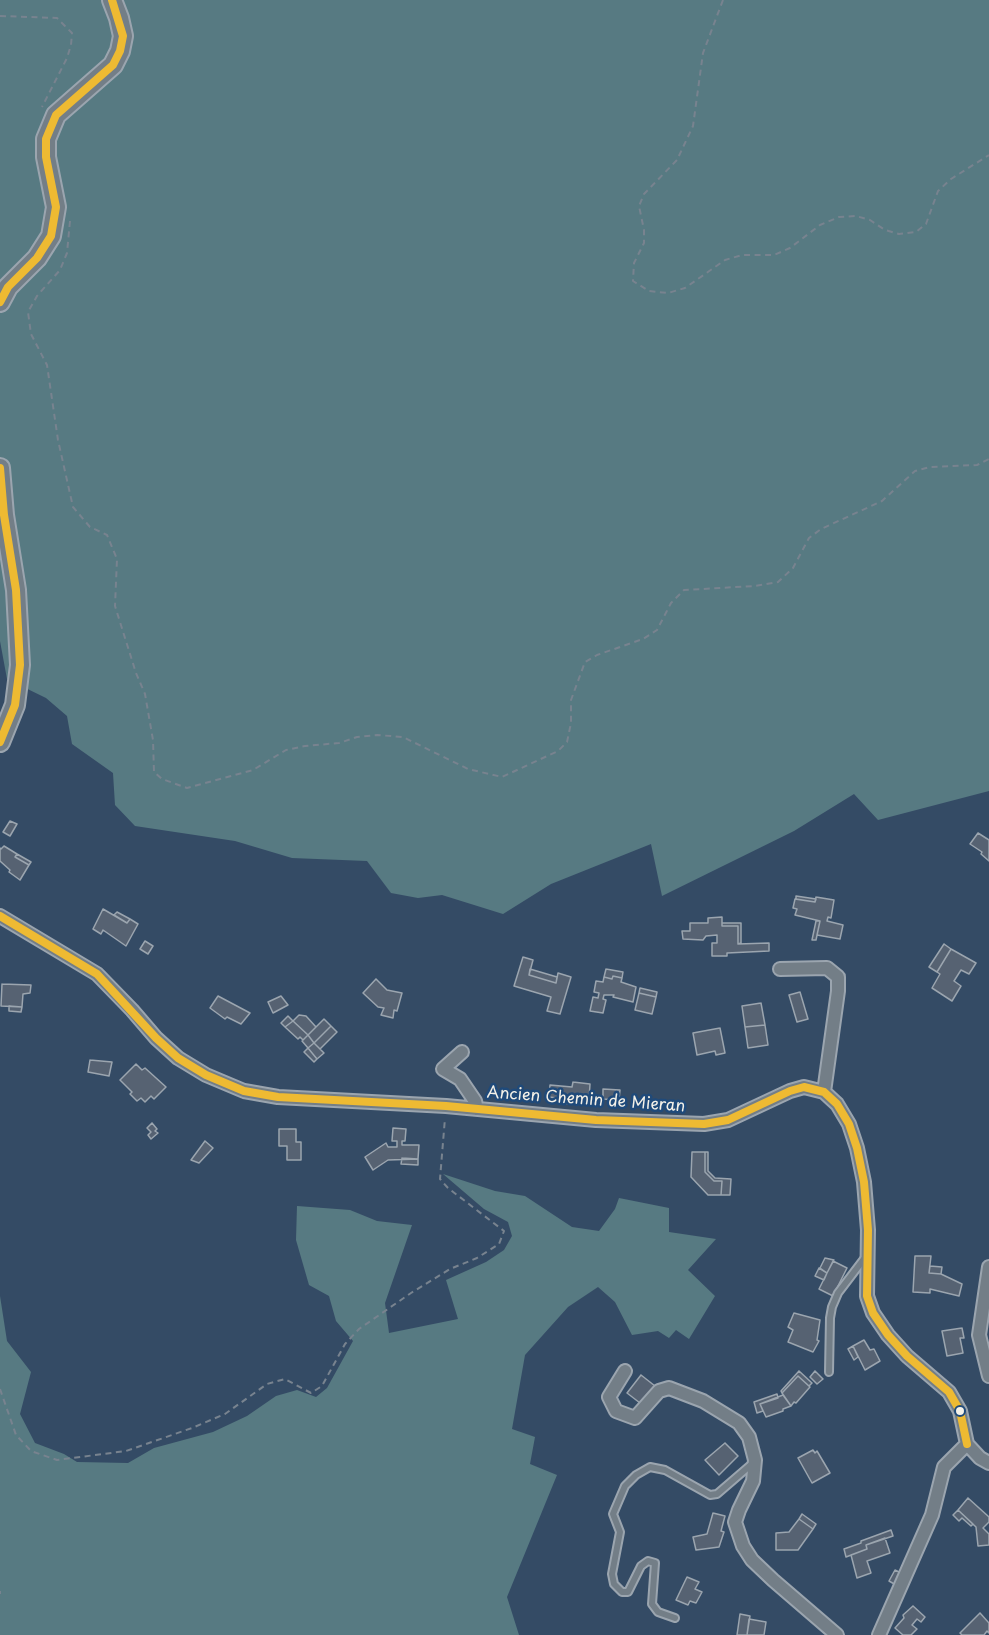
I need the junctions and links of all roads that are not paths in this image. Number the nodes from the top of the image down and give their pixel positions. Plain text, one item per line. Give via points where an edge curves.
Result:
1 (112, 0) edge
2 (0, 302) edge
3 (0, 468) edge
4 (0, 742) edge
5 (0, 916) edge
6 (780, 969) dead end
7 (462, 1052) dead end
8 (824, 1092) junction
9 (477, 1109) junction
10 (867, 1255) junction
11 (989, 1267) edge
12 (625, 1371) dead end
13 (829, 1372) dead end
14 (989, 1376) edge
15 (967, 1444) junction
16 (755, 1460) junction
17 (989, 1463) edge
18 (675, 1618) dead end
19 (837, 1635) edge
20 (879, 1635) edge

1 - 2 street via 123,36 120,51 113,65 56,115 46,139 56,207 51,236
3 - 4 street via 16,590 20,665 15,705
5 - 9 street, Ancien Chemin de Mieran via 97,974 178,1058 244,1091 278,1097
6 - 8 street via 827,968 838,977
7 - 9 street via 443,1069 460,1079
8 - 9 street, Ancien Chemin de Mieran via 804,1087 789,1091 728,1120 704,1124 596,1120
8 - 10 street via 849,1124 857,1148 864,1182
10 - 13 lane via 831,1307
10 - 15 street via 867,1296 873,1313 907,1356 949,1392 960,1411
11 - 14 street via 979,1335
12 - 16 street via 609,1397 616,1411 635,1418 659,1391 669,1388 703,1401 739,1423
15 - 17 street
15 - 20 street via 944,1467 932,1515
16 - 18 lane via 717,1494 710,1495 665,1470 650,1467 625,1486 613,1514 620,1532 612,1574 614,1584 628,1592 640,1566 648,1561 655,1563 652,1604 658,1612
16 - 19 street via 753,1481 735,1522 743,1546 773,1581

